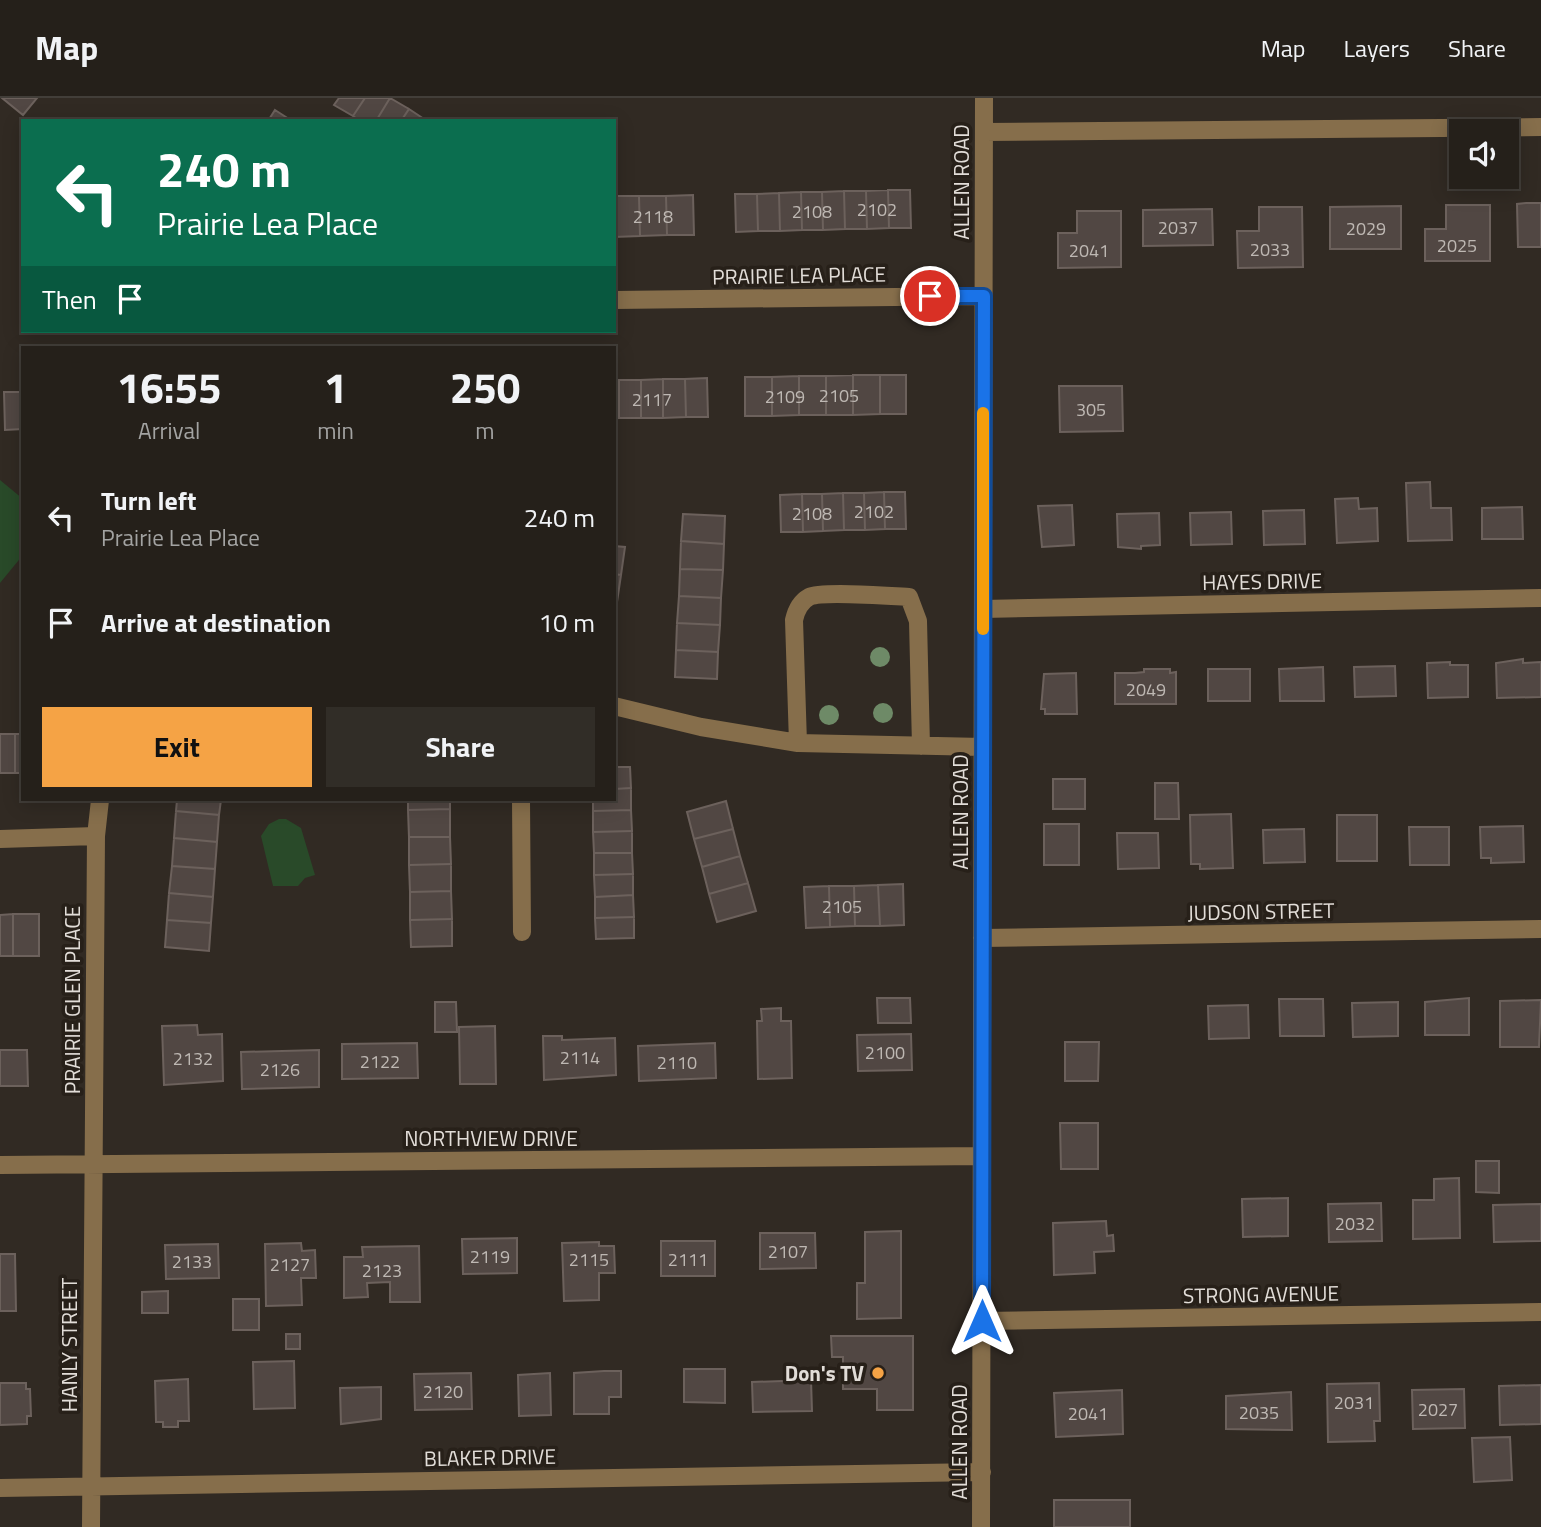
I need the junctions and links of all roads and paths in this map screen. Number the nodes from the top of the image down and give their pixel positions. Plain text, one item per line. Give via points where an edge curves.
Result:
1 (984, 98) edge
2 (1541, 127) edge
3 (984, 132) junction
4 (984, 296) junction
5 (616, 300) edge
6 (1541, 598) edge
7 (983, 609) junction
8 (616, 706) edge
9 (798, 743) junction
10 (921, 746) junction
11 (983, 747) junction
12 (100, 801) edge
13 (521, 801) edge
14 (96, 836) junction
15 (0, 839) edge
16 (1541, 929) edge
17 (522, 932) dead end
18 (982, 938) junction
19 (982, 1156) junction
20 (93, 1164) junction
21 (0, 1165) edge
22 (1541, 1312) edge
23 (982, 1321) junction
24 (982, 1472) junction
25 (91, 1486) junction
26 (0, 1488) edge
27 (91, 1527) edge
28 (981, 1527) edge

1 - 3 street, ALLEN ROAD
2 - 3 street
3 - 4 street, ALLEN ROAD
4 - 5 street, PRAIRIE LEA PLACE
4 - 7 street, ALLEN ROAD
6 - 7 street, HAYES DRIVE
7 - 11 street, ALLEN ROAD
8 - 9 street via 735,734
9 - 10 street
9 - 10 street via 794,620 800,605 814,596 891,596 909,597 918,621
10 - 11 street
11 - 18 street, ALLEN ROAD
12 - 14 street, PRAIRIE GLEN PLACE
13 - 17 street
14 - 15 street
14 - 20 street, PRAIRIE GLEN PLACE
16 - 18 street, JUDSON STREET
18 - 19 street, ALLEN ROAD
19 - 20 street, NORTHVIEW DRIVE
19 - 23 street, ALLEN ROAD
20 - 21 street, NORTHVIEW DRIVE
20 - 25 street, HANLY STREET
22 - 23 street, STRONG AVENUE
23 - 24 street, ALLEN ROAD
24 - 25 street, BLAKER DRIVE
24 - 28 street, ALLEN ROAD
25 - 26 street, BLAKER DRIVE
25 - 27 street, HANLY STREET

